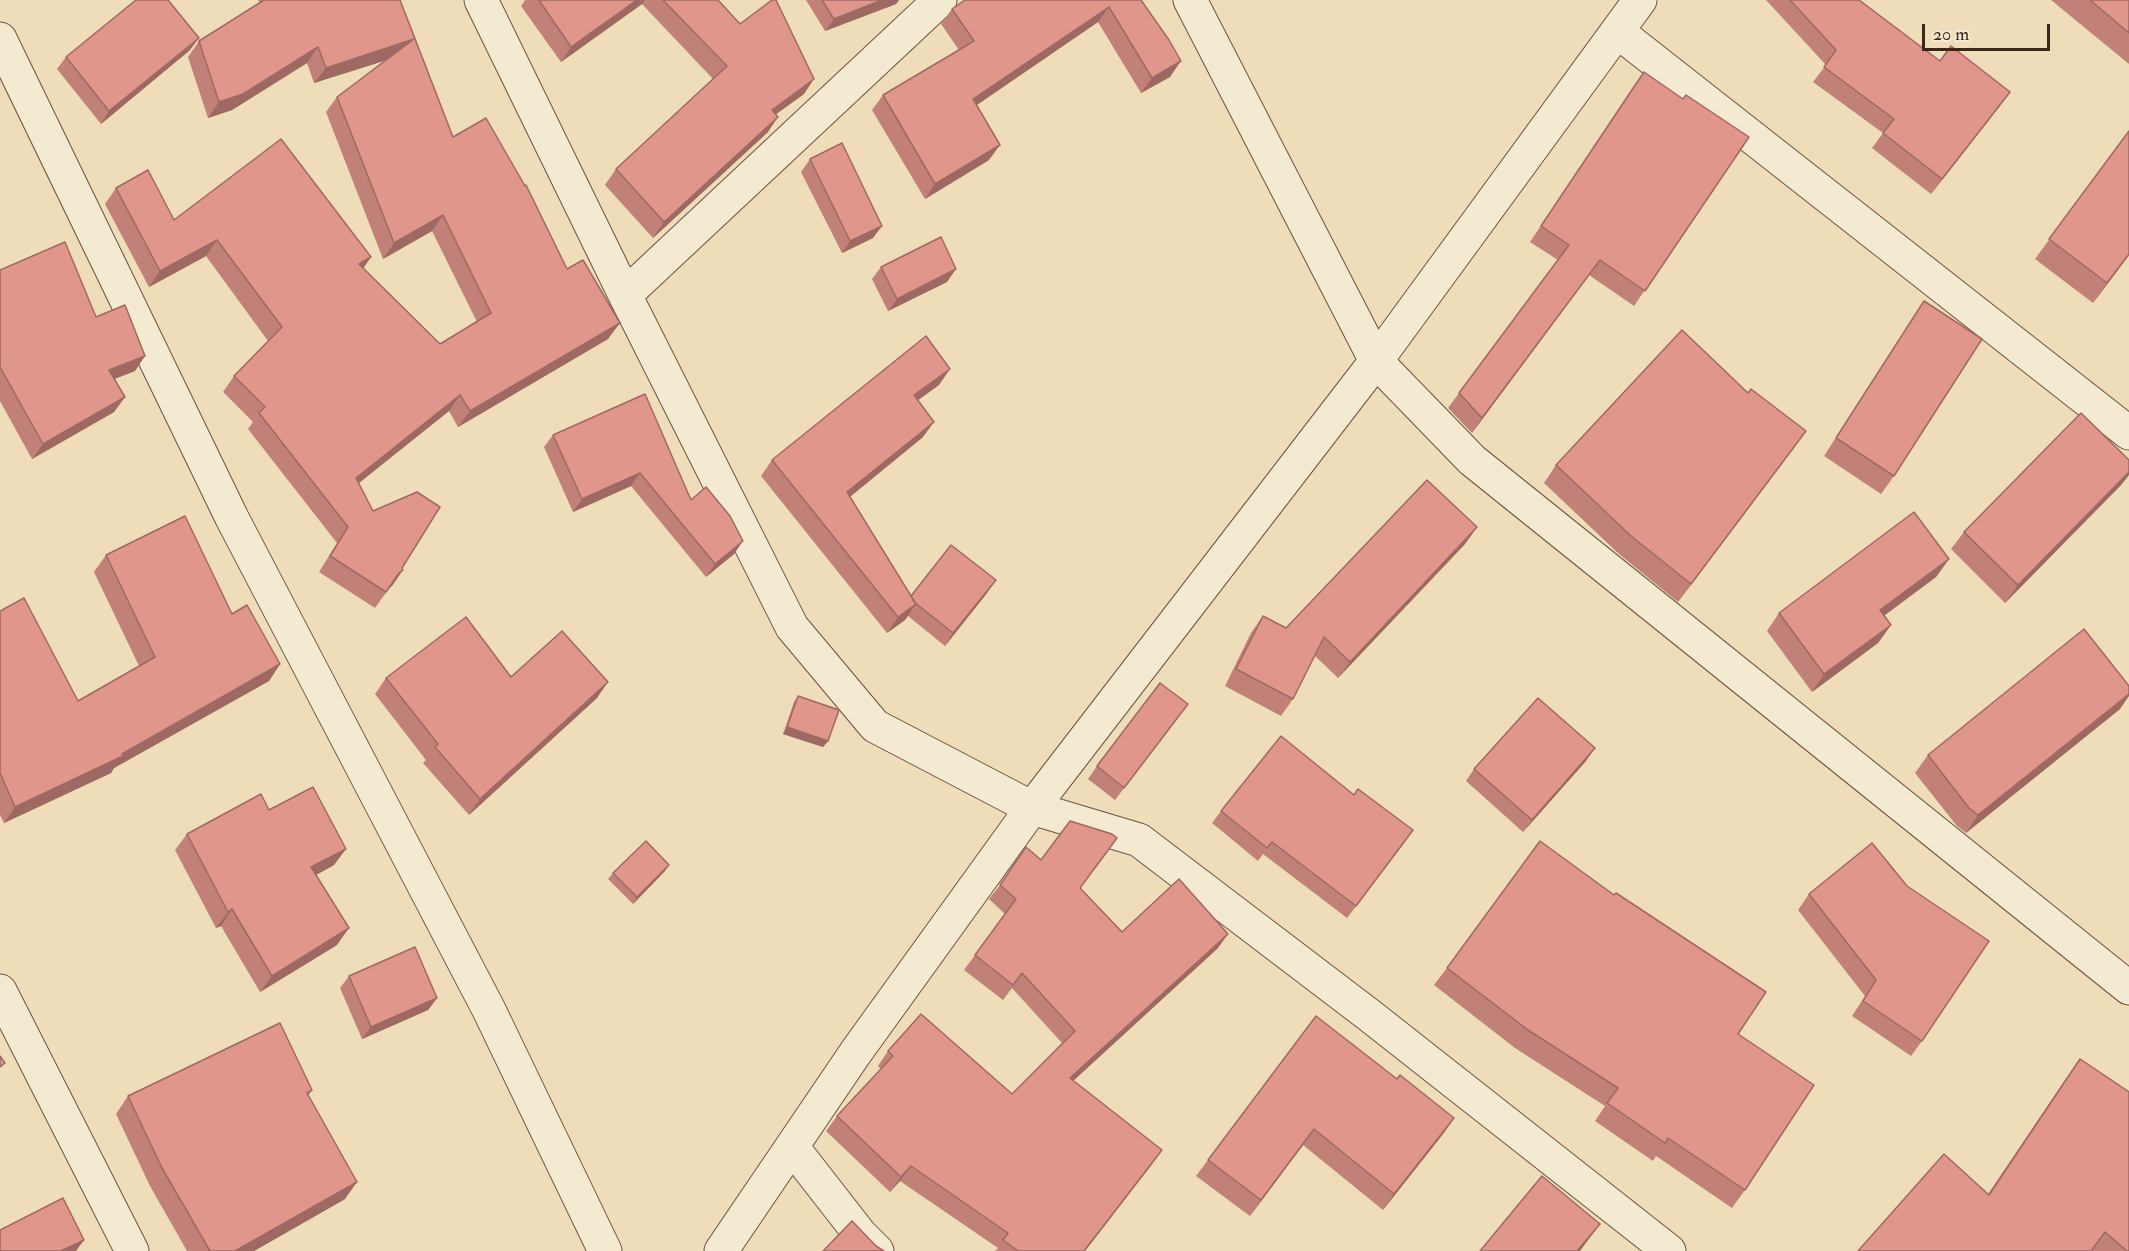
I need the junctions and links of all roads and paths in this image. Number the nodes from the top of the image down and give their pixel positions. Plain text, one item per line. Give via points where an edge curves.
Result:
1 (481, 0) edge
2 (940, 0) edge
3 (1190, 0) edge
4 (1640, 0) edge
5 (1618, 32) junction
6 (0, 39) edge
7 (625, 295) junction
8 (1376, 361) junction
9 (2129, 433) edge
10 (1032, 808) junction
11 (2129, 988) edge
12 (0, 991) edge
13 (793, 1148) junction
14 (132, 1251) edge
15 (605, 1251) edge
16 (721, 1251) edge
17 (877, 1251) edge
18 (1668, 1251) edge

1 - 7 street
2 - 7 street
3 - 8 street
4 - 5 street
5 - 8 street
5 - 9 street
6 - 15 street via 232,518 489,1010
7 - 10 street via 792,627 875,726
8 - 10 street
8 - 11 street via 1472,460
10 - 13 street via 856,1052
10 - 18 street via 1139,840
12 - 14 street
13 - 16 street
13 - 17 street

